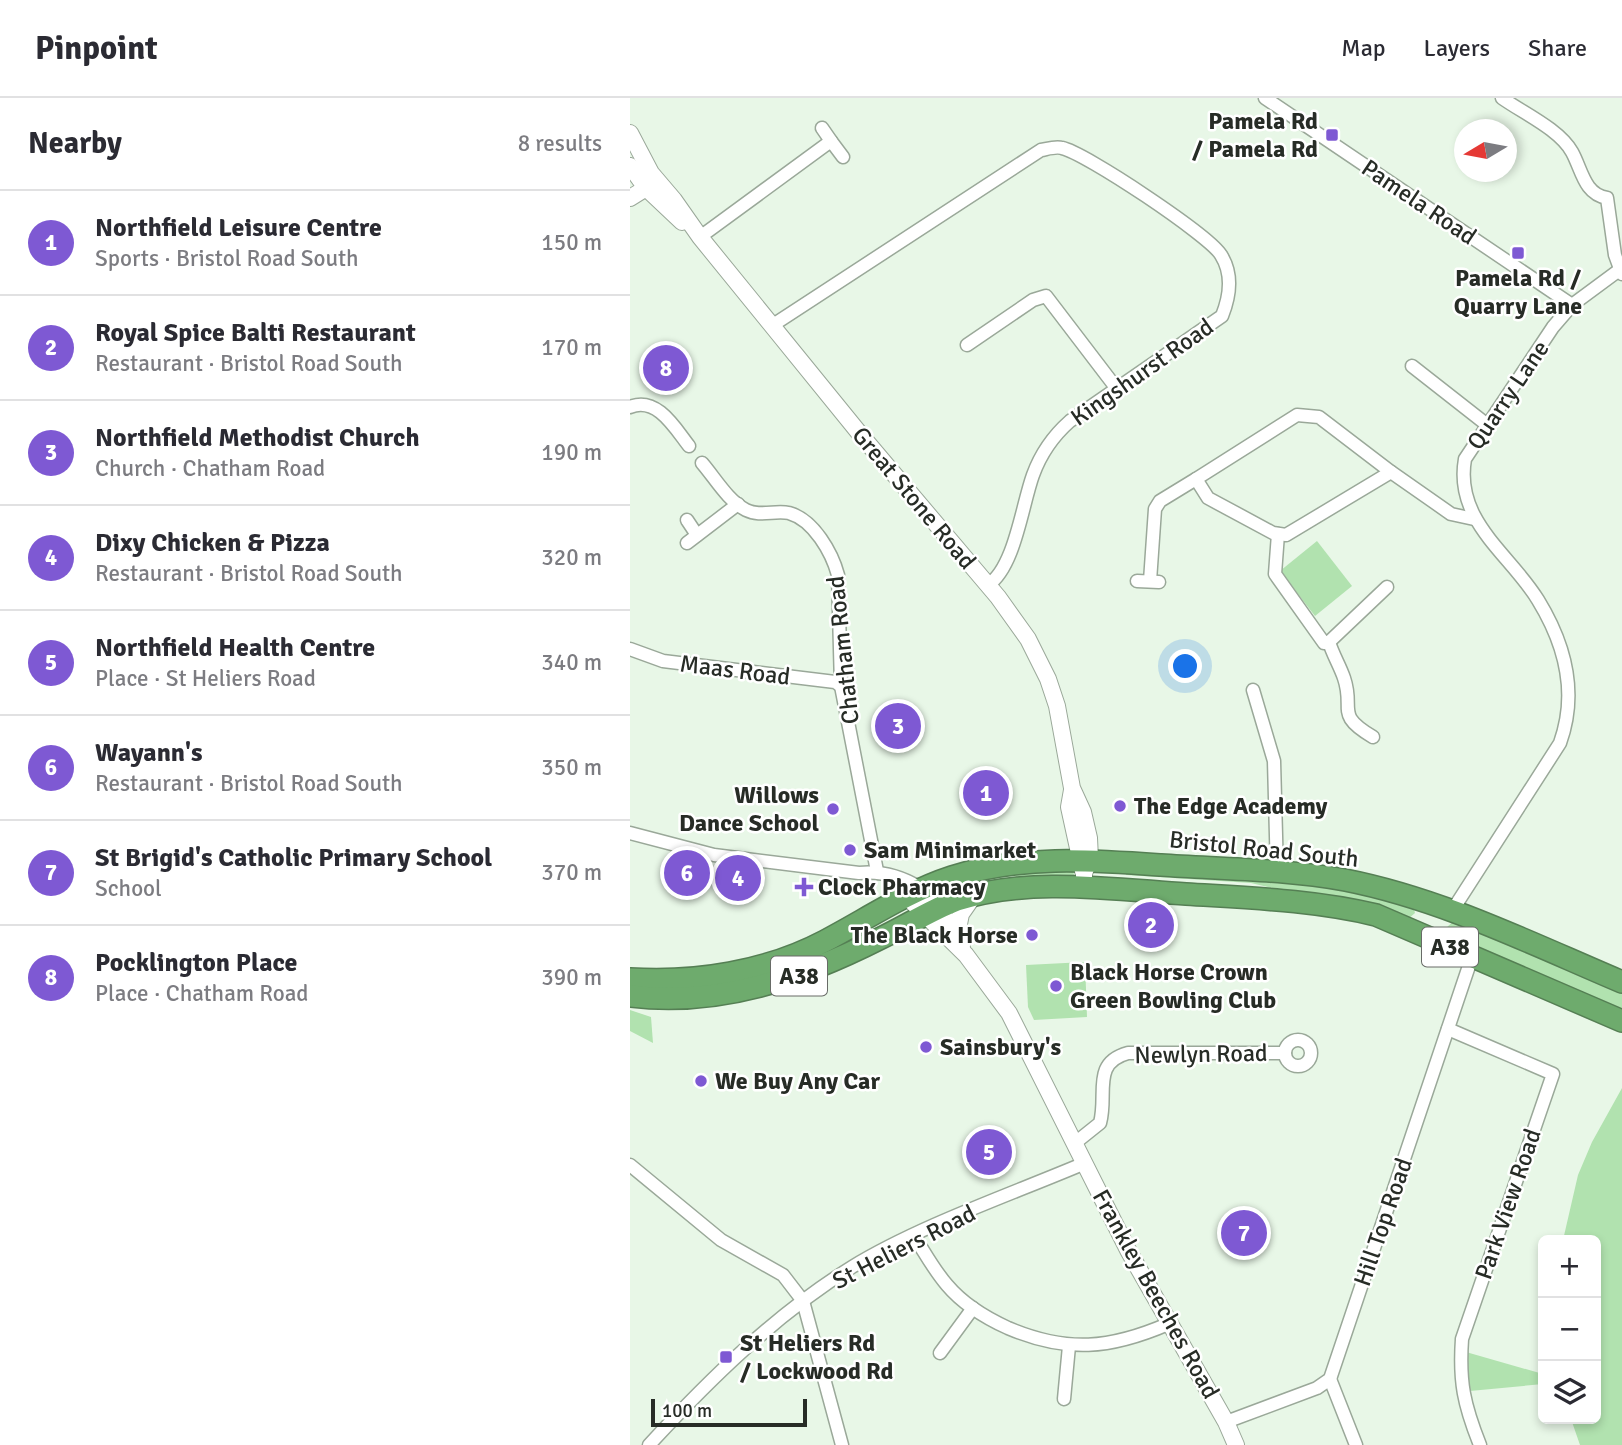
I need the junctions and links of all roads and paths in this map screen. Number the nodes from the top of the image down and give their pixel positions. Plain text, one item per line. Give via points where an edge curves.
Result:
1 (1265, 98) edge
2 (1502, 98) edge
3 (822, 128) dead end
4 (630, 133) edge
5 (831, 141) junction
6 (843, 157) dead end
7 (638, 176) edge
8 (630, 198) edge
9 (700, 237) junction
10 (1621, 271) edge
11 (1572, 305) junction
12 (773, 325) junction
13 (967, 345) dead end
14 (1412, 366) dead end
15 (1117, 389) junction
16 (630, 407) edge
17 (1486, 424) junction
18 (689, 446) dead end
19 (702, 463) dead end
20 (1391, 472) junction
21 (1196, 480) junction
22 (738, 504) junction
23 (1474, 519) junction
24 (687, 520) dead end
25 (1278, 534) junction
26 (1149, 581) dead end
27 (988, 585) junction
28 (1387, 587) dead end
29 (1329, 642) junction
30 (630, 649) edge
31 (841, 686) junction
32 (1253, 690) dead end
33 (1373, 737) dead end
34 (630, 834) edge
35 (1084, 870) junction
36 (877, 871) junction
37 (1277, 873) junction
38 (913, 892) junction
39 (975, 894) junction
40 (1422, 902) junction
41 (1452, 911) junction
42 (931, 912) junction
43 (1414, 929) junction
44 (957, 934) junction
45 (1441, 943) junction
46 (966, 955) junction
47 (1472, 957) junction
48 (630, 981) edge
49 (1622, 982) edge
50 (669, 992) junction
51 (630, 996) edge
52 (1622, 1021) edge
53 (1448, 1029) junction
54 (1285, 1053) dead end
55 (1075, 1143) junction
56 (1085, 1163) junction
57 (630, 1165) edge
58 (914, 1236) junction
59 (803, 1301) junction
60 (973, 1308) junction
61 (1168, 1324) junction
62 (1069, 1346) junction
63 (940, 1353) dead end
64 (1330, 1379) junction
65 (1064, 1399) dead end
66 (1226, 1422) junction
67 (649, 1445) edge
68 (842, 1445) edge
69 (1236, 1445) edge
70 (1356, 1445) edge
71 (1480, 1445) edge

1 - 11 street, Pamela Road
2 - 10 street via 1556,135 1571,150 1586,184 1607,198
3 - 5 street
4 - 7 street
5 - 6 street
5 - 9 street
7 - 8 street
7 - 9 street, Great Stone Road
9 - 12 street, Great Stone Road
10 - 11 street, Quarry Lane
11 - 17 street, Quarry Lane
12 - 15 street, Kingshurst Road via 1012,166 1041,150 1060,147 1095,164 1202,236 1221,253 1229,275 1230,291 1222,316
12 - 27 street, Great Stone Road
13 - 15 street via 1046,296
14 - 17 street
15 - 27 street, Kingshurst Road via 1070,421 1044,451 1003,572
16 - 18 street via 648,404 666,416
17 - 23 street, Quarry Lane via 1463,471 1466,501
19 - 22 street
20 - 21 street via 1319,417 1308,414 1297,415
20 - 23 street via 1451,514
20 - 25 street via 1286,535
21 - 25 street via 1208,498
21 - 26 street via 1160,501 1155,509
22 - 24 street via 692,539
22 - 31 street, Chatham Road via 748,511 796,517 816,533 834,560
23 - 41 street, Quarry Lane via 1538,600 1562,652 1570,698 1560,743
25 - 29 street via 1275,574 1318,639
27 - 35 street, Great Stone Road via 1028,639 1048,679 1057,706 1072,788 1069,807
28 - 29 street
29 - 33 street via 1344,677 1348,717
30 - 31 street, Maas Road via 663,662
31 - 36 street, Chatham Road
32 - 37 street via 1274,761
34 - 36 street via 714,855 859,873
35 - 37 highway, Bristol Road South / A38
35 - 38 highway, Bristol Road South / A38 via 1030,861 968,872
35 - 39 highway, Bristol Road South / A38 via 1025,888
35 - 43 highway, Bristol Road South / A38 via 1342,907
36 - 38 street via 898,877
37 - 40 highway, Bristol Road South / A38 via 1343,880
38 - 42 street, Frankley Beeches Road
38 - 50 highway, A38 via 784,959
39 - 42 highway, A38
39 - 44 street via 961,914
40 - 41 highway, Bristol Road South / A38
40 - 43 highway via 1422,917
41 - 45 highway via 1440,926
41 - 49 highway, Bristol Road South / A38
42 - 44 street, Frankley Beeches Road
42 - 46 street, Frankley Beeches Road
42 - 50 highway, A38 via 788,980 716,995
43 - 45 highway, Bristol Road South / A38
44 - 46 street, Frankley Beeches Road
45 - 47 highway, Bristol Road South / A38
46 - 55 street, Frankley Beeches Road via 1009,1013
47 - 52 highway, Bristol Road South / A38
47 - 53 street, Hill Top Road
48 - 50 highway via 660,985
50 - 51 highway, A38
53 - 64 street, Hill Top Road
53 - 71 street, Park View Road via 1553,1074 1462,1339 1464,1406
54 - 55 street, Newlyn Road via 1118,1056 1104,1072 1100,1123
55 - 56 street, Frankley Beeches Road
56 - 58 street, St Heliers Road
56 - 61 street, Frankley Beeches Road
57 - 59 street via 721,1240 783,1275
58 - 59 street, St Heliers Road via 854,1266
58 - 60 street via 949,1288
59 - 67 street, St Heliers Road via 740,1353
59 - 68 street
60 - 62 street via 1040,1341
60 - 63 street
61 - 62 street via 1115,1342
61 - 66 street, Frankley Beeches Road
62 - 65 street
64 - 66 street
64 - 70 street
66 - 69 street, Frankley Beeches Road

